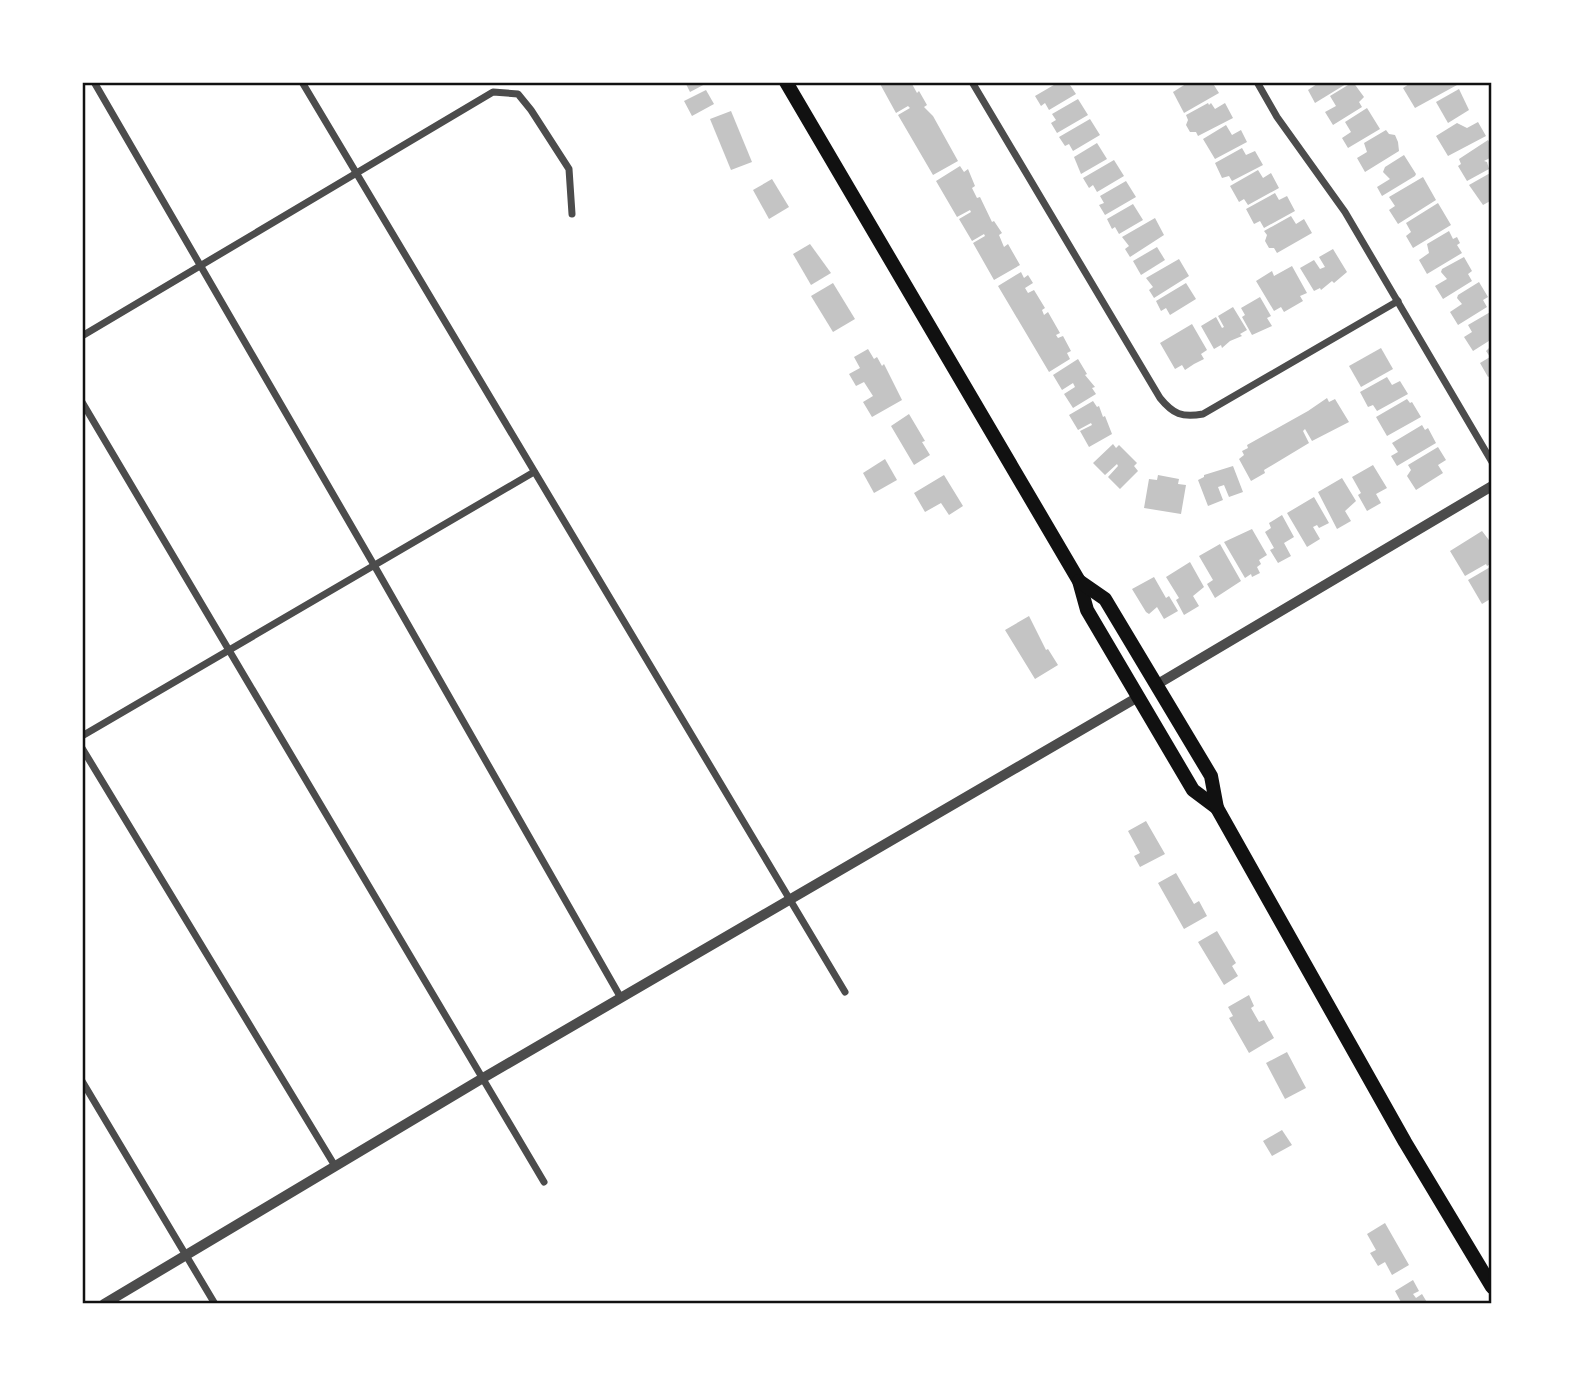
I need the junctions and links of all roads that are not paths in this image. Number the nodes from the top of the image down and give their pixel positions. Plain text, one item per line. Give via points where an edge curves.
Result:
1 (94, 82) edge
2 (302, 82) edge
3 (786, 82) edge
4 (972, 82) edge
5 (1257, 82) edge
6 (356, 175) junction
7 (572, 214) dead end
8 (200, 265) junction
9 (1398, 301) junction
10 (82, 336) edge
11 (82, 402) edge
12 (1492, 461) edge
13 (534, 472) junction
14 (1492, 486) edge
15 (374, 565) junction
16 (1079, 581) junction
17 (229, 651) junction
18 (1157, 685) junction
19 (1138, 697) junction
20 (82, 736) edge
21 (82, 748) edge
22 (1217, 808) junction
23 (789, 900) junction
24 (845, 992) dead end
25 (621, 998) junction
26 (483, 1078) junction
27 (82, 1081) edge
28 (335, 1166) junction
29 (544, 1182) dead end
30 (187, 1256) junction
31 (1492, 1287) edge
32 (104, 1304) edge
33 (215, 1304) edge

1 - 8 street
2 - 6 street
3 - 16 main road
4 - 9 street via 1160,398 1177,415 1203,414
5 - 9 street via 1345,212
6 - 7 street via 493,92 518,94 569,169
6 - 8 street
6 - 13 street
8 - 10 street
8 - 15 street
9 - 12 street
11 - 17 street
13 - 15 street
13 - 23 street
14 - 18 street
15 - 17 street
15 - 25 street
16 - 18 main road via 1105,599
16 - 19 main road via 1087,610
17 - 20 street
17 - 26 street
18 - 22 main road via 1211,776
19 - 22 main road via 1194,790
19 - 23 street
21 - 28 street
22 - 31 main road
23 - 24 street
23 - 25 street
25 - 26 street
26 - 28 street
26 - 29 street
27 - 30 street
28 - 30 street
30 - 32 street
30 - 33 street

